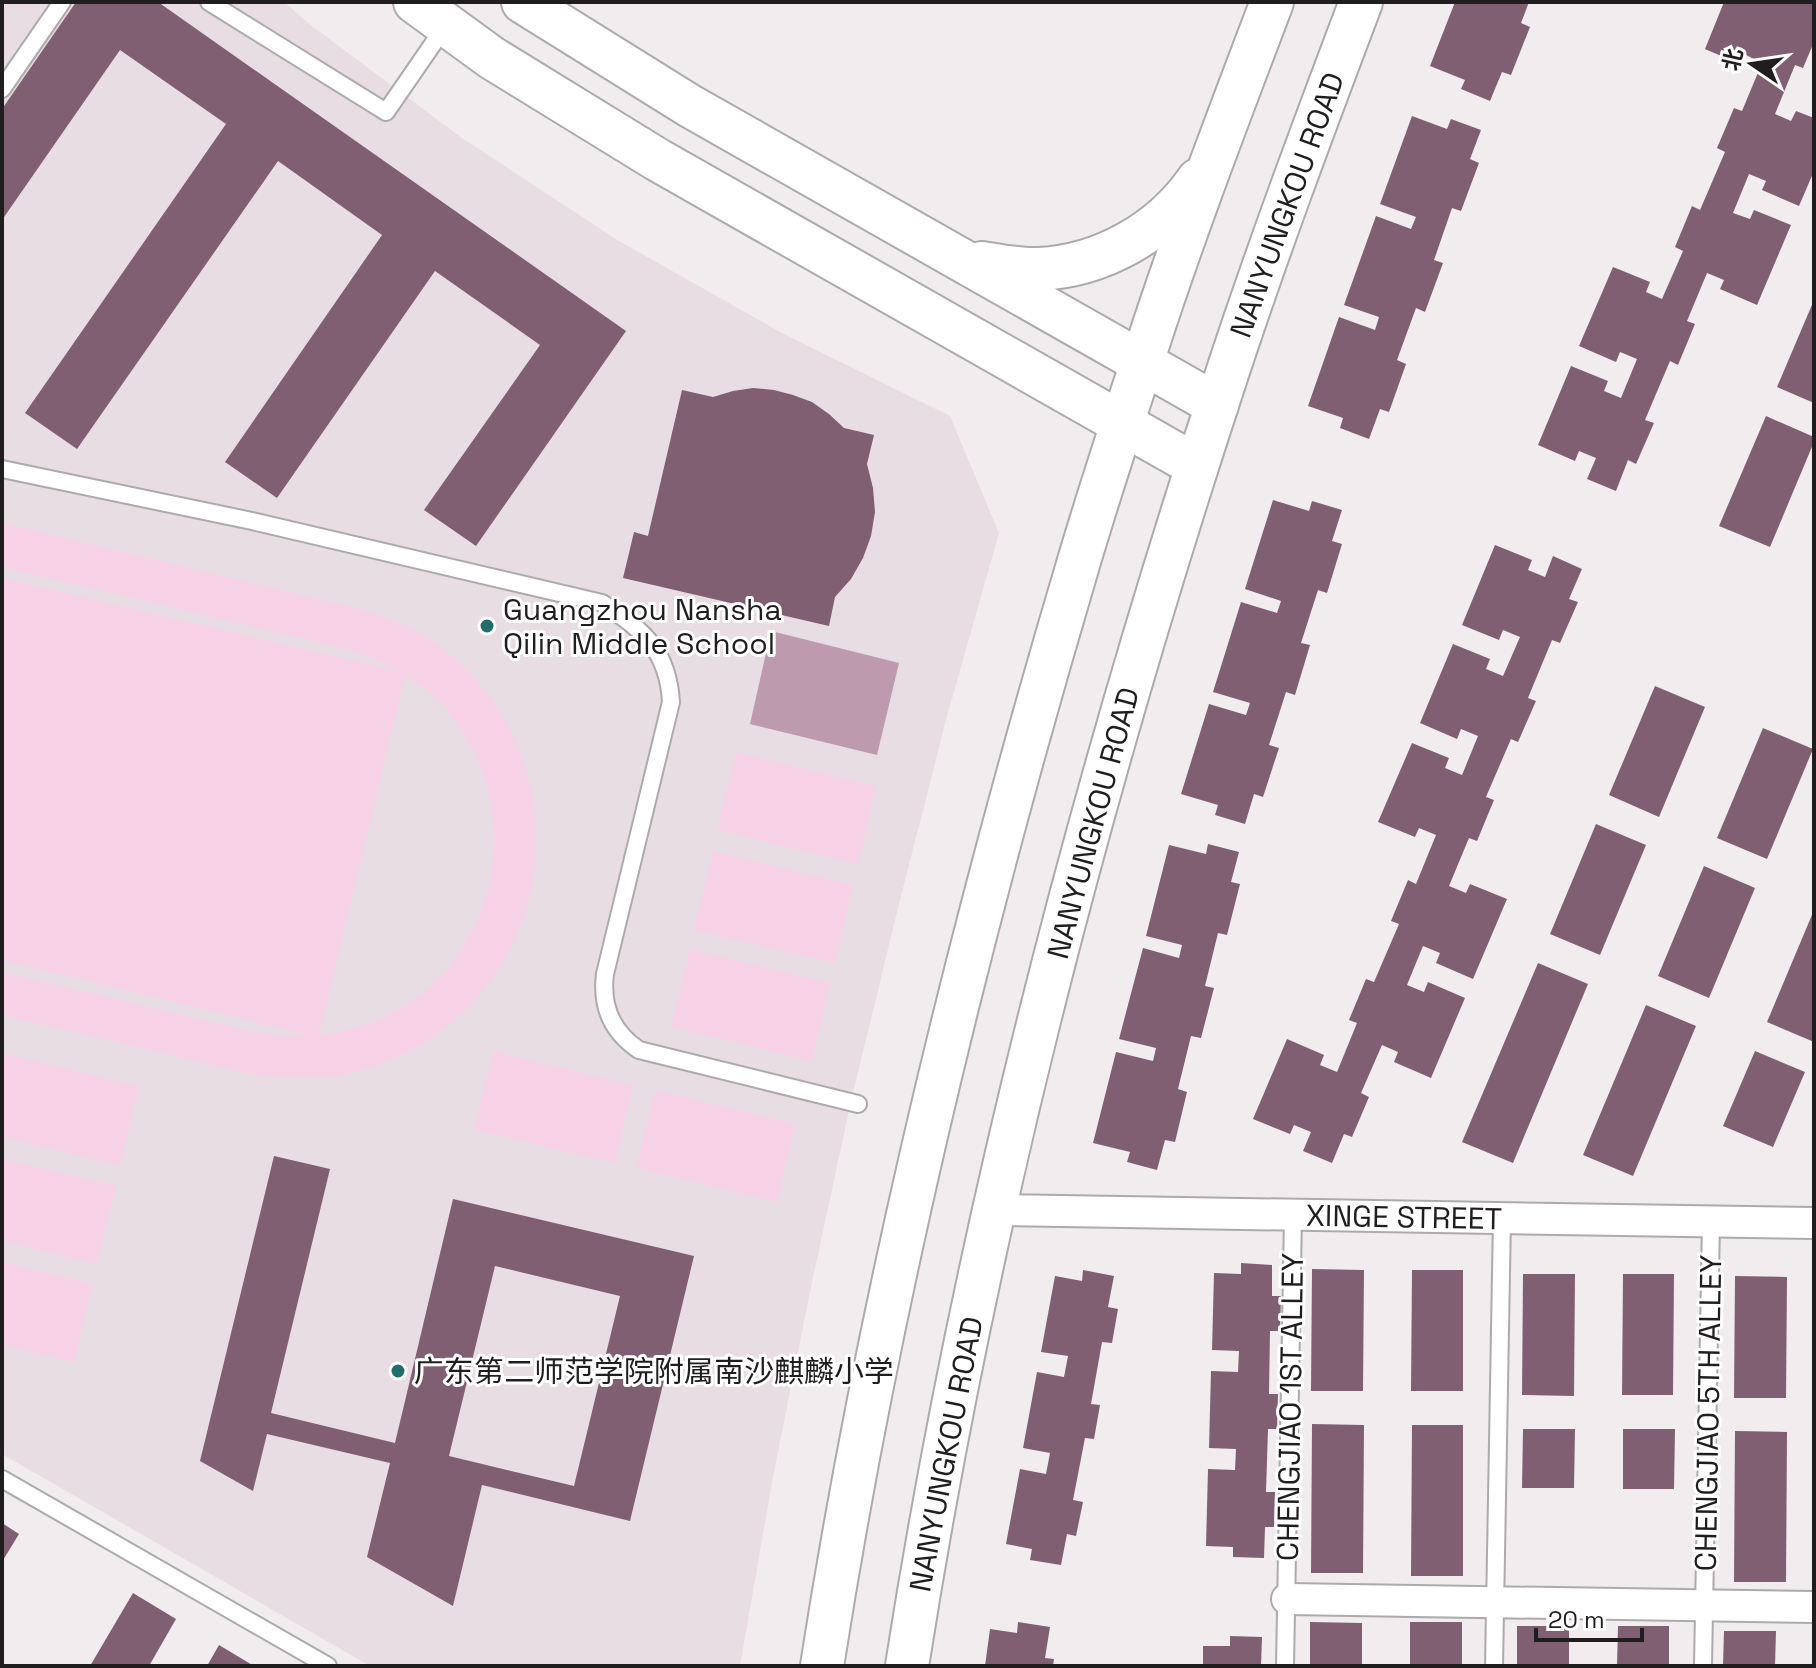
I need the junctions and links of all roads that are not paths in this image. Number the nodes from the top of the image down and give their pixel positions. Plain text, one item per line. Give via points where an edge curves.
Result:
1 (62, 2) edge
2 (209, 2) edge
3 (523, 2) edge
4 (1272, 2) edge
5 (1361, 2) edge
6 (431, 13) edge
7 (2, 89) edge
8 (1224, 129) junction
9 (949, 252) junction
10 (1142, 362) junction
11 (1217, 405) junction
12 (1123, 424) junction
13 (1197, 466) junction
14 (2, 469) edge
15 (858, 1104) dead end
16 (995, 1210) junction
17 (1293, 1215) junction
18 (1502, 1218) junction
19 (1711, 1221) junction
20 (1814, 1223) edge
21 (2, 1479) edge
22 (1287, 1599) junction
23 (1496, 1601) junction
24 (1705, 1605) junction
25 (1814, 1607) edge
26 (328, 1666) edge
27 (822, 1666) edge
28 (907, 1666) edge
29 (1285, 1666) edge
30 (1494, 1666) edge
31 (1703, 1666) edge

1 - 7 lane
2 - 6 lane via 386,112
3 - 9 main road via 690,106
4 - 8 main road
5 - 11 main road, NANYUNGKOU ROAD
6 - 12 main road via 492,58 658,160
8 - 9 main road via 1212,158 1176,207 1153,228 1099,257 1039,269 1008,268
8 - 10 main road
9 - 10 main road
10 - 11 main road
10 - 12 main road
11 - 13 main road, NANYUNGKOU ROAD
12 - 13 main road
12 - 27 main road via 1018,771 963,980 869,1402
13 - 16 main road, NANYUNGKOU ROAD via 1099,794
14 - 15 lane via 602,603 631,621 665,667 671,702 605,974 610,1017 639,1050
16 - 17 street, XINGE STREET
16 - 28 main road, NANYUNGKOU ROAD
17 - 18 street, XINGE STREET
17 - 22 lane, CHENGJIAO 1ST ALLEY
18 - 19 street, XINGE STREET
18 - 23 lane
19 - 20 street, XINGE STREET
19 - 24 lane, CHENGJIAO 5TH ALLEY
21 - 26 lane
22 - 23 street
22 - 29 lane, CHENGJIAO 1ST ALLEY
23 - 24 street
23 - 30 lane
24 - 25 street
24 - 31 lane, CHENGJIAO 5TH ALLEY

